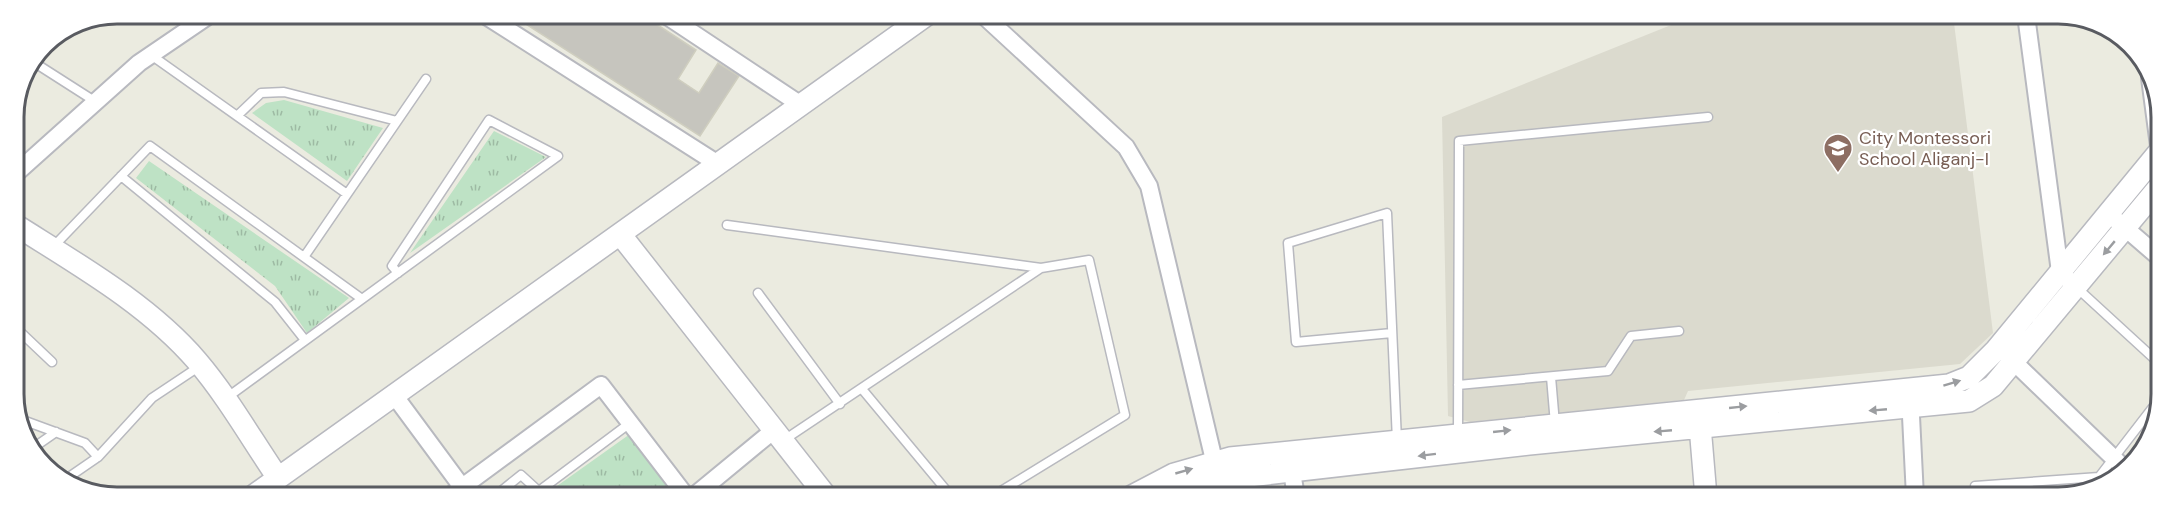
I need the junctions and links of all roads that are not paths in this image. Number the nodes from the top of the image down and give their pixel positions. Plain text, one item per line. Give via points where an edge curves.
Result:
1 (196, 24) edge
2 (499, 24) edge
3 (679, 24) edge
4 (914, 24) edge
5 (993, 24) edge
6 (2027, 24) edge
7 (151, 55) junction
8 (40, 66) edge
9 (426, 79) dead end
10 (96, 102) junction
11 (801, 105) junction
12 (237, 116) junction
13 (1708, 117) dead end
14 (397, 121) junction
15 (2151, 162) edge
16 (718, 164) junction
17 (24, 166) edge
18 (121, 176) junction
19 (347, 194) junction
20 (2151, 198) edge
21 (2108, 213) junction
22 (727, 225) dead end
23 (2125, 228) junction
24 (620, 234) junction
25 (24, 236) edge
26 (52, 248) junction
27 (2151, 250) edge
28 (304, 257) junction
29 (1041, 268) junction
30 (2060, 272) junction
31 (398, 273) junction
32 (2076, 287) junction
33 (758, 293) dead end
34 (362, 299) junction
35 (1679, 331) dead end
36 (1392, 333) junction
37 (24, 336) edge
38 (305, 340) junction
39 (2151, 356) edge
40 (52, 362) dead end
41 (2014, 362) junction
42 (200, 365) junction
43 (1551, 376) junction
44 (1458, 385) junction
45 (862, 389) junction
46 (394, 395) junction
47 (1910, 398) junction
48 (224, 400) junction
49 (840, 404) junction
50 (2149, 413) edge
51 (1699, 419) junction
52 (29, 422) edge
53 (630, 423) junction
54 (1555, 425) junction
55 (56, 432) junction
56 (1458, 435) junction
57 (778, 436) junction
58 (1397, 441) junction
59 (38, 444) edge
60 (98, 457) junction
61 (2114, 459) junction
62 (1291, 462) junction
63 (2119, 464) edge
64 (1217, 472) junction
65 (71, 475) edge
66 (2102, 475) edge
67 (278, 478) junction
68 (2093, 480) edge
69 (266, 487) edge
70 (453, 487) edge
71 (461, 487) edge
72 (507, 487) edge
73 (534, 487) edge
74 (549, 487) edge
75 (679, 487) edge
76 (707, 487) edge
77 (819, 487) edge
78 (944, 487) edge
79 (1008, 487) edge
80 (1149, 487) edge
81 (1191, 487) edge
82 (1295, 487) edge
83 (1705, 487) edge
84 (1915, 487) edge
85 (1975, 487) edge

1 - 7 street
2 - 16 street
3 - 11 street
4 - 11 street
5 - 64 street via 1125,147 1149,186
6 - 30 street
7 - 10 street
7 - 12 lane
8 - 10 lane
9 - 14 lane
10 - 17 street
11 - 16 street
12 - 14 lane via 261,93 284,92
12 - 19 lane
13 - 44 lane via 1459,141
14 - 19 lane
15 - 21 street
16 - 24 street
18 - 26 lane
18 - 28 lane via 150,146
18 - 38 lane via 275,302
19 - 28 lane
20 - 23 street
21 - 23 street
21 - 30 street
22 - 29 lane
23 - 27 street
23 -> 32 street
24 - 46 street
24 - 57 street
25 - 26 street
26 - 42 street via 155,322
28 - 34 lane
29 - 45 lane
29 - 79 lane via 1089,260 1125,415
30 - 32 street
47 -> 30 street via 1969,377
31 - 31 lane via 392,266 489,120 558,156
31 - 34 lane
32 - 39 lane
32 - 41 street
33 - 49 lane
34 - 38 lane
35 - 43 lane via 1631,336 1608,371
36 - 36 lane via 1386,213 1288,243 1296,342
36 - 58 lane
37 - 40 lane
38 - 48 lane
41 - 47 street via 1993,386 1969,401
41 - 61 street
42 - 48 street
42 - 60 lane via 152,398
43 - 44 lane
43 - 54 lane
44 - 56 lane
45 - 49 lane
45 - 78 lane
46 - 67 street
46 - 70 street
47 - 51 street
47 - 84 street
48 - 67 street
49 - 57 lane
50 - 61 lane
51 - 54 street
51 -> 62 street
51 - 83 street
52 - 55 lane
53 - 71 street via 601,385
53 - 74 lane
53 - 75 street
56 -> 54 street
55 - 59 lane
55 - 60 lane via 85,443
56 - 58 street
57 - 76 street
57 - 77 street
58 - 62 street
60 - 65 lane
61 - 63 street
61 - 66 lane
62 - 64 street
62 - 82 street
80 -> 64 street via 1174,474
64 - 81 street
67 - 69 street
68 - 85 lane
72 - 73 lane via 521,476

